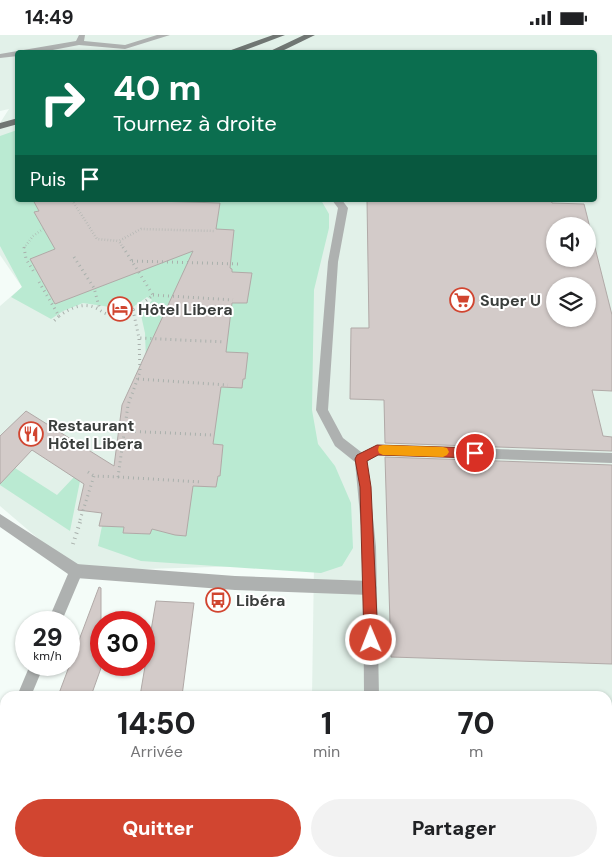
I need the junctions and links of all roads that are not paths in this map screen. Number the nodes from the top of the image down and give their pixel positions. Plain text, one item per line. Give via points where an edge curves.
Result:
1 (166, 35) edge
2 (281, 35) edge
3 (312, 35) edge
4 (81, 39) edge
5 (32, 50) edge
6 (236, 50) edge
7 (277, 50) edge
8 (15, 54) edge
9 (0, 56) edge
10 (15, 122) edge
11 (0, 126) edge
12 (339, 202) edge
13 (612, 458) edge
14 (361, 459) junction
15 (0, 520) edge
16 (71, 568) junction
17 (370, 588) junction
18 (58, 611) edge
19 (32, 676) edge
20 (26, 691) edge
21 (372, 691) edge

1 - 4 street via 125,47
2 - 6 main road
3 - 7 main road
4 - 5 street
8 - 9 street
10 - 11 main road
12 - 14 street via 343,208 333,262 322,410 339,442
13 - 14 street via 377,450
14 - 17 street
15 - 16 street
16 - 17 street via 235,583
16 - 18 street
17 - 21 street
19 - 20 street

